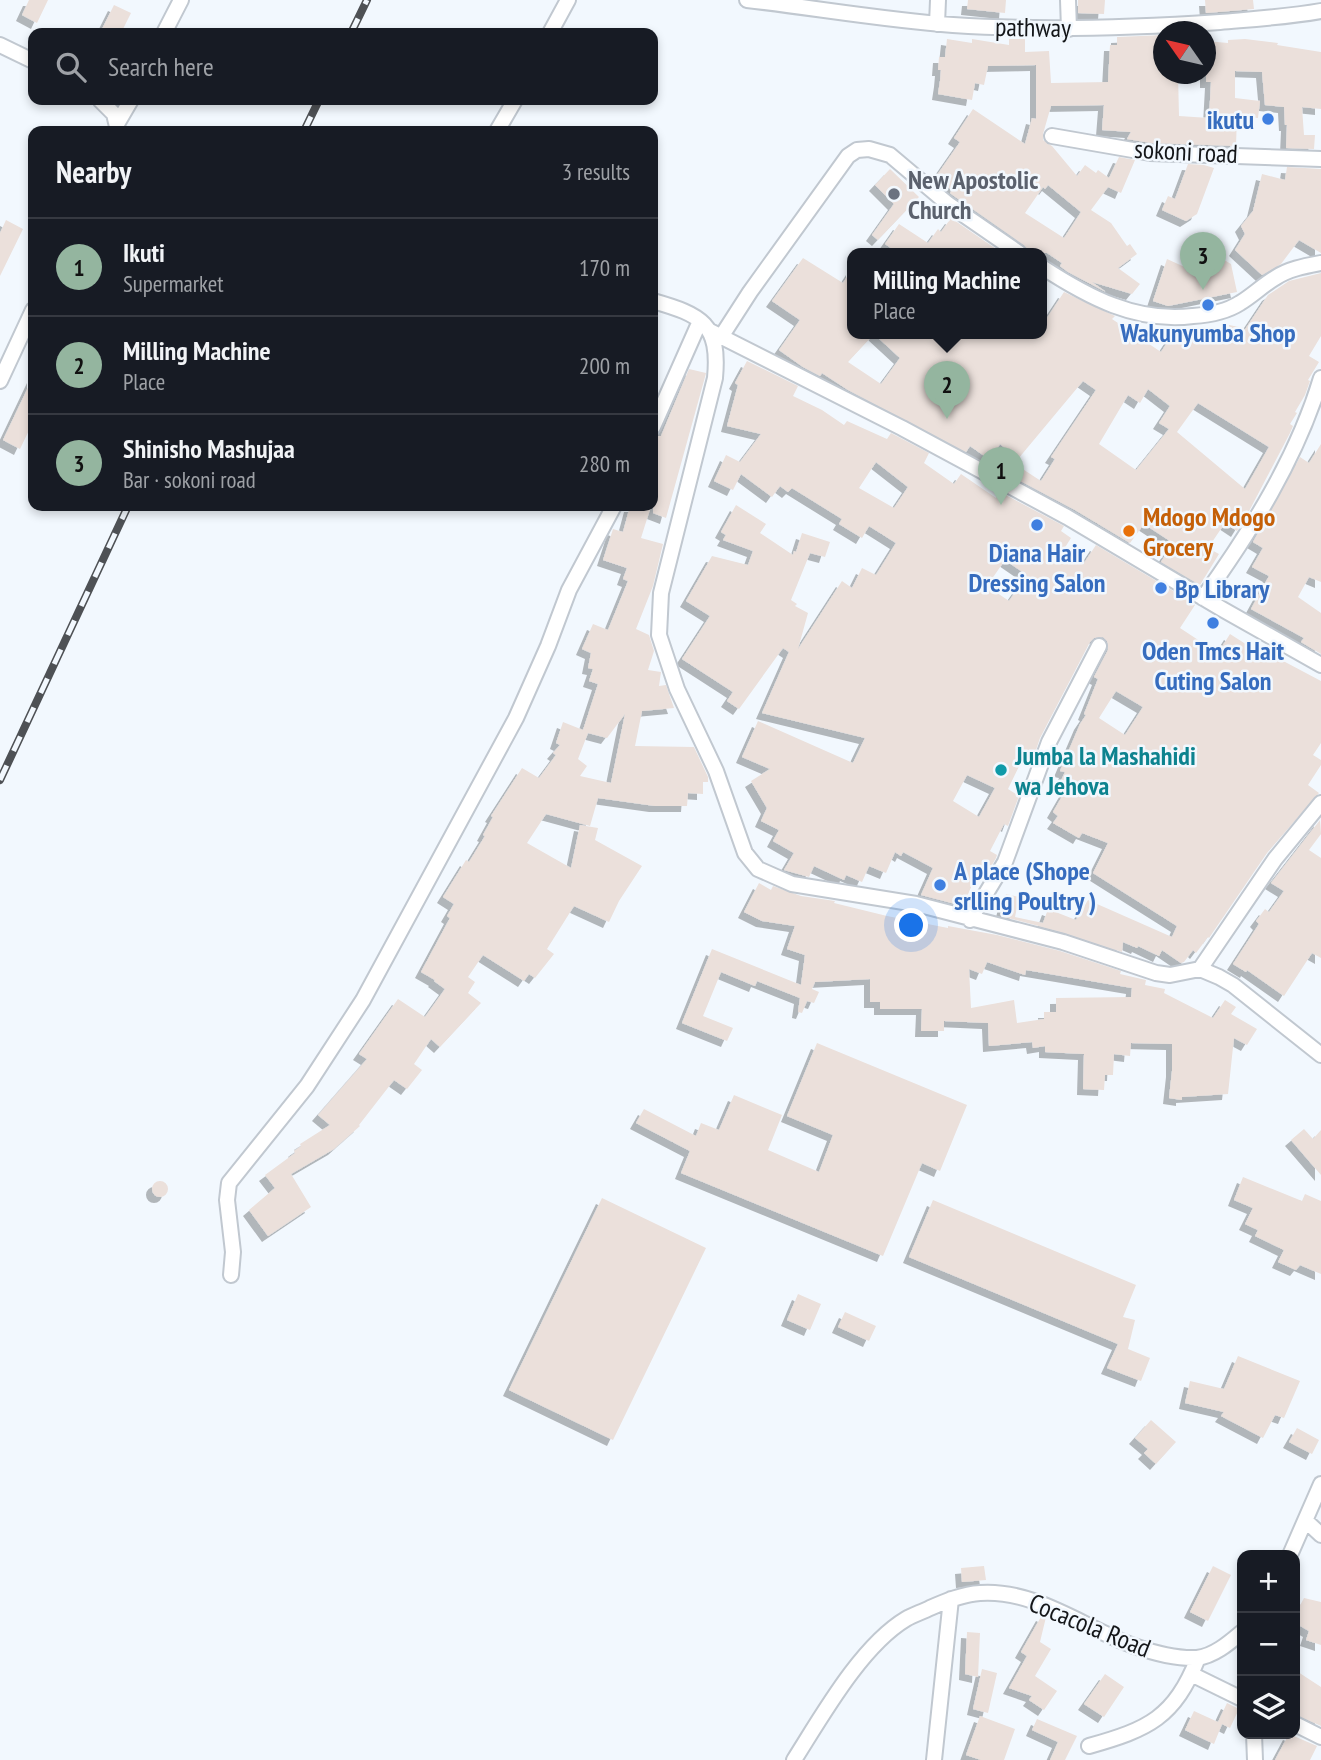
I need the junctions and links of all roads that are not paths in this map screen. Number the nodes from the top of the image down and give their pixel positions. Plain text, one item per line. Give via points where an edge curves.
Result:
1 (181, 0) edge
2 (568, 0) edge
3 (747, 0) edge
4 (938, 0) edge
5 (1068, 0) edge
6 (1321, 11) edge
7 (937, 24) junction
8 (167, 28) edge
9 (553, 28) edge
10 (1069, 29) junction
11 (0, 45) edge
12 (28, 59) edge
13 (106, 105) edge
14 (129, 105) edge
15 (512, 105) edge
16 (118, 126) edge
17 (118, 126) edge
18 (500, 126) edge
19 (1052, 135) dead end
20 (1321, 159) edge
21 (1012, 248) edge
22 (1321, 263) edge
23 (1047, 271) edge
24 (658, 304) edge
25 (28, 321) edge
26 (710, 330) junction
27 (1321, 378) edge
28 (0, 381) edge
29 (658, 418) edge
30 (611, 511) edge
31 (1203, 598) junction
32 (1099, 646) dead end
33 (1321, 665) edge
34 (1321, 803) edge
35 (970, 920) junction
36 (1200, 969) junction
37 (1321, 1055) edge
38 (231, 1275) dead end
39 (1321, 1484) edge
40 (1306, 1521) junction
41 (1321, 1535) edge
42 (1292, 1550) edge
43 (951, 1599) junction
44 (1237, 1636) edge
45 (1198, 1658) junction
46 (1191, 1674) junction
47 (1237, 1697) edge
48 (1300, 1726) edge
49 (1321, 1737) edge
50 (1254, 1739) edge
51 (1089, 1746) dead end
52 (794, 1760) edge
53 (934, 1760) edge
54 (1255, 1760) edge

1 - 8 street
2 - 9 street
3 - 7 street, pathway
4 - 7 street
5 - 10 street
6 - 10 street, pathway via 1145,28
7 - 10 street, pathway
11 - 12 street
13 - 16 street
14 - 17 street
15 - 18 street
19 - 20 street, sokoni road via 1159,153
21 - 26 street via 948,204 890,155 857,150
22 - 23 street via 1285,272 1220,311 1175,318 1145,316 1110,305
24 - 26 street via 688,314
25 - 28 street
26 - 29 street
26 - 31 street via 976,467
26 - 35 street via 717,352 715,378 661,593 659,635 745,853 758,869 792,884 916,904
27 - 31 street via 1274,488
30 - 38 street via 569,590 516,718 363,1000 307,1086 229,1183
31 - 33 street
32 - 35 street via 1049,742 1005,862
34 - 36 street via 1275,859
35 - 36 street via 1047,937 1156,973
36 - 37 street via 1233,985
39 - 40 street
40 - 41 street
40 - 42 street
43 - 45 street, Cocacola Road via 979,1592 1027,1598 1147,1651
43 - 52 street, Cocacola Road via 905,1619 879,1642 848,1677
43 - 53 street
44 - 45 street
45 - 46 street
46 - 47 street
46 - 51 street via 1164,1714 1130,1733
48 - 49 street
50 - 54 street

